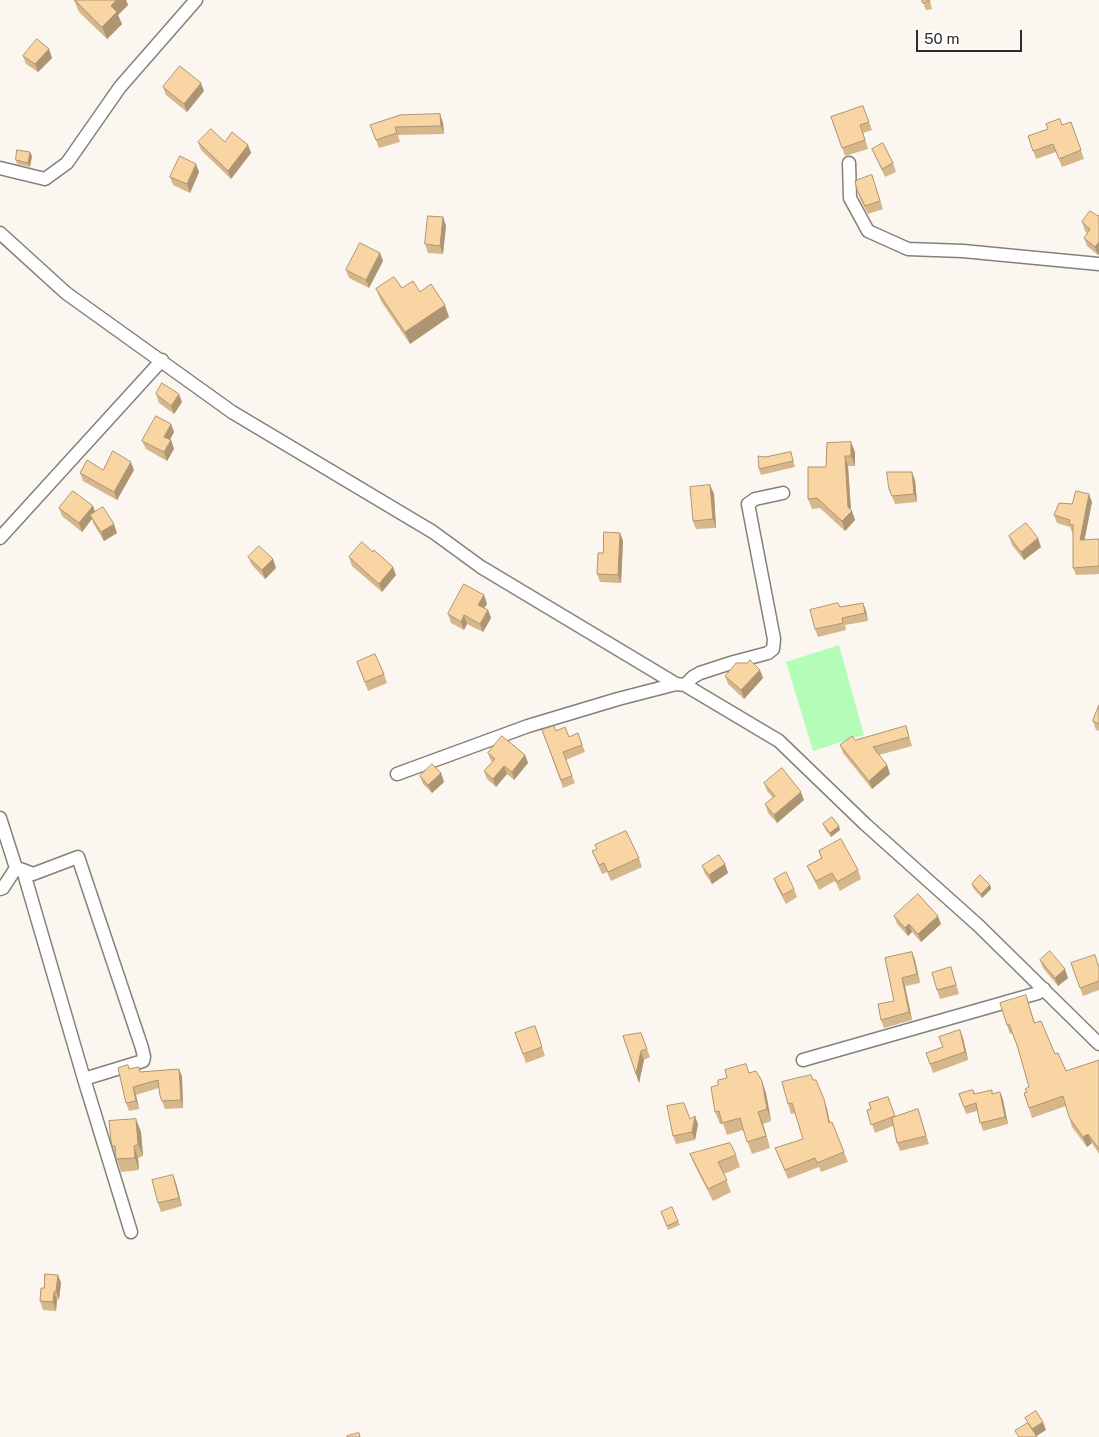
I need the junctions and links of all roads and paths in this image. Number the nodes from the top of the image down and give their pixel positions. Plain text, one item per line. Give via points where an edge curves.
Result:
1 (196, 0) edge
2 (849, 163) dead end
3 (0, 168) edge
4 (0, 233) edge
5 (1099, 264) edge
6 (162, 360) junction
7 (784, 493) dead end
8 (0, 538) edge
9 (681, 685) junction
10 (397, 774) dead end
11 (0, 818) edge
12 (19, 869) junction
13 (0, 889) edge
14 (1044, 989) junction
15 (1099, 1044) edge
16 (803, 1060) dead end
17 (84, 1080) junction
18 (131, 1232) dead end

1 - 3 street via 120,87 67,163 45,179
2 - 5 street via 850,198 868,231 908,249
4 - 6 street via 66,293
6 - 8 street
6 - 9 street via 232,412
7 - 9 street via 755,499 748,504 774,639 773,649 768,654 700,673
9 - 10 street via 618,699 528,726
9 - 14 street via 779,741
11 - 12 street
12 - 13 street
12 - 17 street
12 - 17 street via 33,874 78,857 142,1048 143,1061
14 - 15 street
14 - 16 street
17 - 18 street

